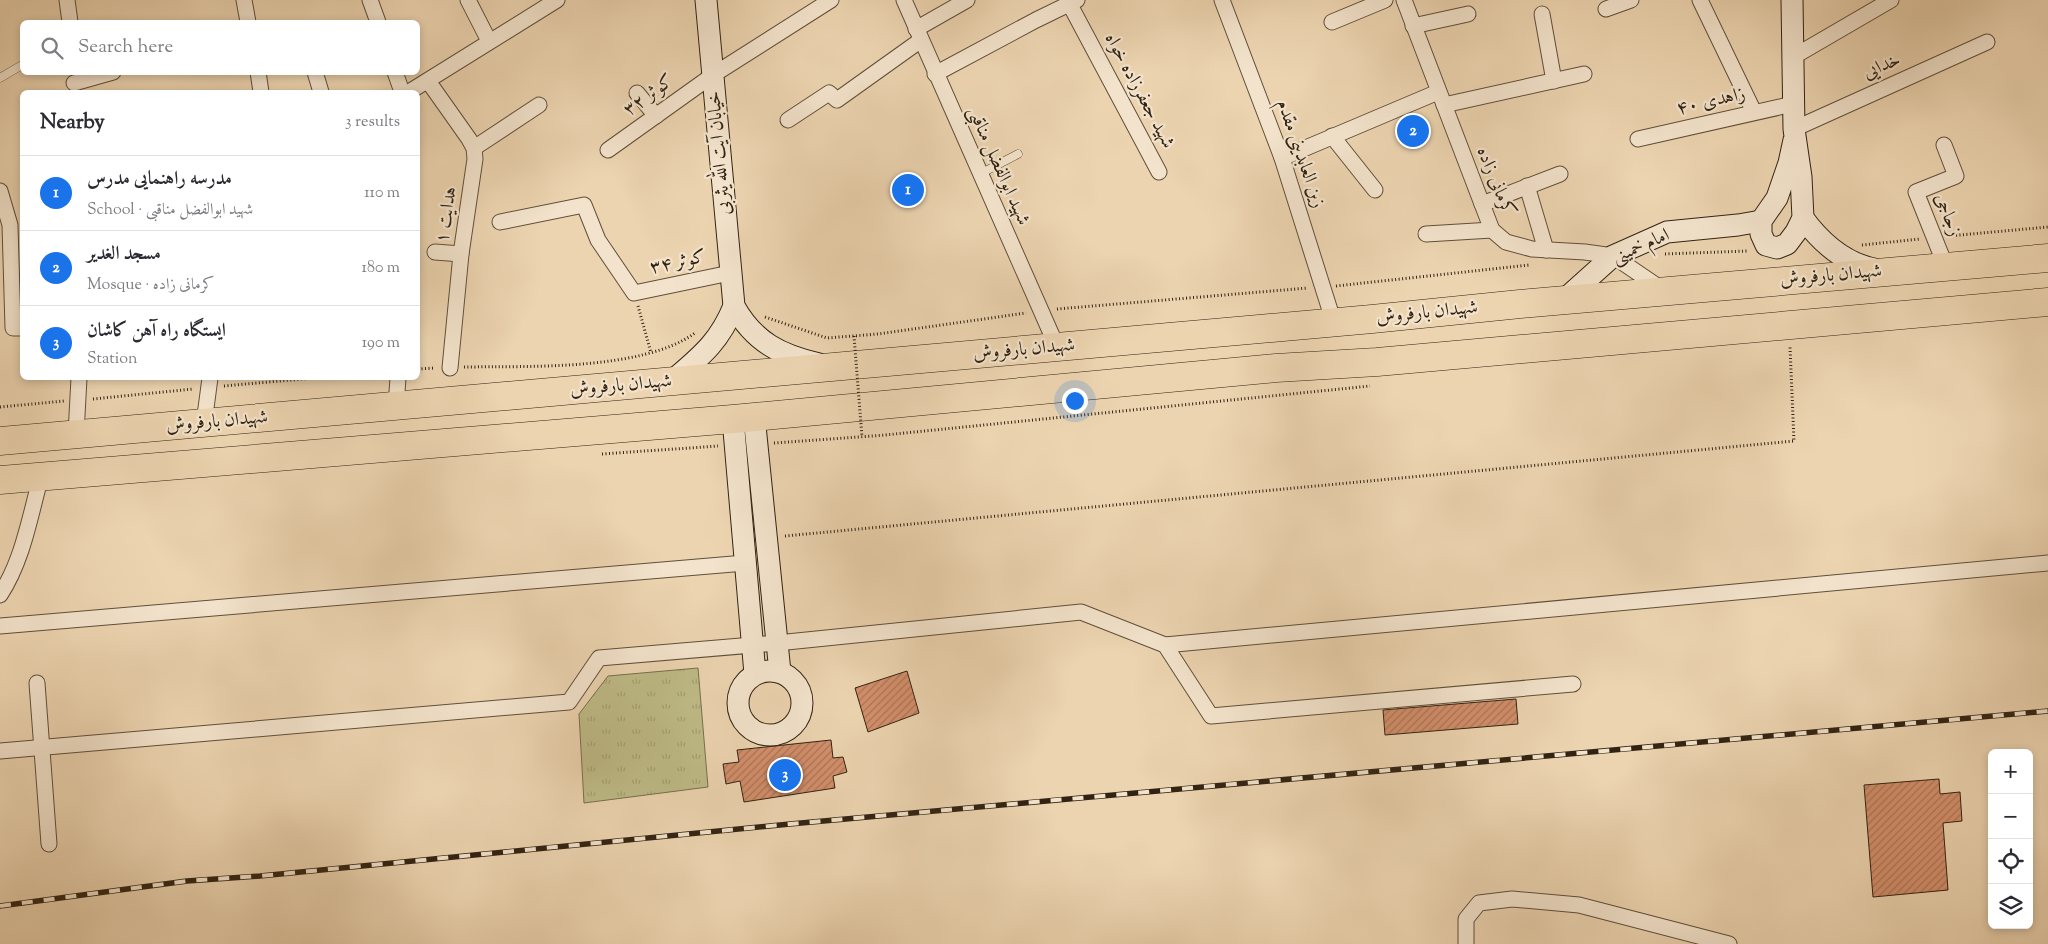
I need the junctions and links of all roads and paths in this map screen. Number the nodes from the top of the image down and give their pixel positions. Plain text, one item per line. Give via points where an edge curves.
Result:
1 (67, 0) edge
2 (244, 0) edge
3 (370, 0) edge
4 (468, 0) edge
5 (556, 0) edge
6 (706, 0) edge
7 (831, 0) edge
8 (904, 0) edge
9 (967, 0) edge
10 (1222, 0) edge
11 (1386, 0) edge
12 (1404, 0) edge
13 (1631, 0) edge
14 (1700, 0) edge
15 (1792, 0) edge
16 (1891, 0) edge
17 (1073, 2) edge
18 (1606, 9) dead end
19 (1468, 14) dead end
20 (1542, 14) dead end
21 (70, 20) edge
22 (248, 20) edge
23 (377, 20) edge
24 (1332, 22) dead end
25 (1413, 26) junction
26 (918, 35) junction
27 (489, 41) junction
28 (1986, 42) dead end
29 (1793, 57) junction
30 (20, 66) edge
31 (713, 74) junction
32 (935, 74) junction
33 (1584, 74) dead end
34 (103, 75) edge
35 (258, 75) edge
36 (316, 75) edge
37 (396, 75) edge
38 (0, 78) edge
39 (428, 81) junction
40 (1554, 81) junction
41 (74, 83) edge
42 (261, 90) edge
43 (320, 90) edge
44 (401, 90) edge
45 (413, 90) edge
46 (637, 93) dead end
47 (1441, 99) junction
48 (1793, 104) junction
49 (540, 105) dead end
50 (1754, 112) junction
51 (656, 116) junction
52 (788, 120) dead end
53 (1794, 134) junction
54 (1332, 136) junction
55 (1638, 139) dead end
56 (1944, 145) dead end
57 (474, 148) junction
58 (608, 150) dead end
59 (1018, 154) dead end
60 (1282, 158) junction
61 (1159, 172) dead end
62 (980, 174) junction
63 (1560, 174) dead end
64 (1527, 186) junction
65 (1374, 190) dead end
66 (0, 191) edge
67 (1482, 204) junction
68 (1803, 218) junction
69 (1761, 221) junction
70 (500, 222) dead end
71 (11, 224) edge
72 (2048, 227) edge
73 (1492, 230) junction
74 (1426, 234) dead end
75 (1934, 237) junction
76 (1829, 248) junction
77 (1546, 250) junction
78 (1751, 251) dead end
79 (435, 252) dead end
80 (461, 254) junction
81 (1662, 254) dead end
82 (1613, 256) junction
83 (2048, 258) edge
84 (1536, 264) dead end
85 (1946, 267) junction
86 (1889, 271) junction
87 (730, 272) junction
88 (1323, 287) junction
89 (1665, 291) junction
90 (634, 293) junction
91 (1564, 300) junction
92 (2048, 302) edge
93 (734, 306) junction
94 (1040, 311) junction
95 (1372, 319) junction
96 (1334, 323) junction
97 (1789, 325) junction
98 (20, 328) edge
99 (1276, 328) junction
100 (696, 332) dead end
101 (854, 336) junction
102 (1057, 348) junction
103 (652, 353) junction
104 (1377, 362) junction
105 (834, 367) junction
106 (450, 368) junction
107 (1276, 368) junction
108 (420, 369) edge
109 (79, 380) edge
110 (271, 380) edge
111 (398, 380) edge
112 (671, 382) junction
113 (209, 383) edge
114 (78, 400) junction
115 (396, 406) junction
116 (0, 407) edge
117 (744, 417) junction
118 (204, 423) junction
119 (76, 434) junction
120 (886, 435) dead end
121 (862, 437) junction
122 (830, 440) dead end
123 (0, 441) edge
124 (41, 476) junction
125 (0, 480) edge
126 (766, 538) junction
127 (769, 561) junction
128 (745, 563) junction
129 (2048, 563) edge
130 (0, 595) edge
131 (0, 626) edge
132 (777, 643) junction
133 (1166, 645) junction
134 (752, 646) junction
135 (780, 672) junction
136 (755, 674) junction
137 (37, 683) dead end
138 (1573, 684) dead end
139 (42, 748) junction
140 (0, 751) edge
141 (49, 844) dead end
142 (1466, 944) edge
143 (1729, 944) edge

1 - 21 street
2 - 22 street
3 - 23 street
4 - 27 street
5 - 27 street
6 - 31 main road, خیابان آیت الله یثربی
7 - 31 street, کوثر ۳۲
8 - 26 street, شهید ابوالفضل مناقبی
9 - 26 street
10 - 60 street, زین العابدینی مقدم
11 - 24 street
12 - 25 street, کرمانی زاده
13 - 18 street
14 - 50 street
15 - 29 main road
16 - 29 street
17 - 32 street
17 - 61 street, شهید جعفرزاده خواه
19 - 25 street
20 - 40 street
25 - 47 street, کرمانی زاده
26 - 32 street, شهید ابوالفضل مناقبی
26 - 52 street via 837,100 829,93
27 - 39 street
28 - 53 street, خدایی
29 - 48 main road
30 - 38 lane
31 - 51 street, کوثر ۳۲
31 - 87 main road, خیابان آیت الله یثربی
32 - 62 street, شهید ابوالفضل مناقبی
33 - 40 street
34 - 41 street
35 - 42 street
36 - 43 street
37 - 44 street
39 - 45 street
39 - 57 street
40 - 47 street
46 - 51 street
47 - 54 street
47 - 67 street, کرمانی زاده
48 - 50 street, زاهدی ۴۰
48 - 53 main road
49 - 57 street
50 - 55 street, زاهدی ۴۰
51 - 58 street, کوثر ۳۲
53 - 68 main road
53 - 69 main road via 1789,163 1777,198
54 - 60 street
54 - 65 street
56 - 75 street, زجاجی via 1956,176 1916,192
57 - 80 street, هدایت ۱
59 - 62 lane
60 - 88 street, زین العابدینی مقدم
62 - 94 street, شهید ابوالفضل مناقبی
63 - 64 street
64 - 67 street
64 - 77 street
66 - 71 street
67 - 73 street, کرمانی زاده
68 - 69 main road via 1787,244 1777,248 1766,245 1761,234
68 - 76 main road
69 - 82 main road, امام خمینی via 1667,232
70 - 90 street via 584,205 598,240
71 - 98 street via 13,328
72 - 75 path
73 - 74 street
73 - 77 street, کرمانی زاده via 1506,242
75 - 76 path
75 - 85 street, زجاجی
76 - 86 main road via 1861,265
77 - 82 street, کرمانی زاده
78 - 81 path
79 - 80 street
80 - 106 street, هدایت ۱
82 - 89 street, کرمانی زاده
82 - 91 main road, امام خمینی
83 - 85 highway, شهیدان بارفروش
84 - 88 path
85 - 86 highway, شهیدان بارفروش
86 - 89 highway, شهیدان بارفروش
87 - 90 street, کوثر ۳۴
87 - 93 main road, خیابان آیت الله یثربی
88 - 94 path
88 - 96 street, زین العابدینی مقدم
89 - 91 highway, شهیدان بارفروش
90 - 103 path
91 - 95 highway, شهیدان بارفروش
92 - 97 highway, شهیدان بارفروش
93 - 101 path via 827,338
93 - 105 main road via 744,324 776,349 798,359
93 - 112 main road via 718,338
94 - 101 path
94 - 102 street, شهید ابوالفضل مناقبی
95 - 96 highway, شهیدان بارفروش
95 - 104 highway via 1365,330 1363,342 1368,354
96 - 99 highway, شهیدان بارفروش
97 - 104 highway, شهیدان بارفروش
97 - 126 path via 1794,441
99 - 102 highway, شهیدان بارفروش
99 - 107 highway via 1284,336 1287,348 1284,359
100 - 103 path
101 - 121 path, bridge
102 - 105 highway, شهیدان بارفروش
103 - 106 path via 590,364
104 - 107 highway, شهیدان بارفروش
105 - 112 highway, شهیدان بارفروش
106 - 108 path
107 - 117 highway, شهیدان بارفروش
109 - 114 street
110 - 113 path
111 - 115 street
112 - 115 highway, شهیدان بارفروش
113 - 114 path
113 - 118 street
114 - 116 path
114 - 119 street
115 - 118 highway, شهیدان بارفروش
117 - 124 highway, شهیدان بارفروش
117 - 126 main road
117 - 128 main road
118 - 119 highway, شهیدان بارفروش
119 - 123 highway, شهیدان بارفروش
120 - 121 path
121 - 122 path
124 - 125 highway, شهیدان بارفروش
124 - 130 street via 19,556
126 - 127 main road
127 - 128 main road
127 - 132 main road
128 - 131 street
128 - 134 main road
129 - 133 street
132 - 133 street via 1081,612
132 - 134 street
132 - 135 main road
133 - 138 street via 1211,716
134 - 136 main road
134 - 139 street via 599,658 569,702
135 - 136 main road via 765,670
135 - 136 main road via 795,682 803,703 795,724 776,735 752,730 738,709 741,689
137 - 139 street
139 - 140 street
139 - 141 street
142 - 143 street via 1466,919 1479,903 1512,900 1579,905

